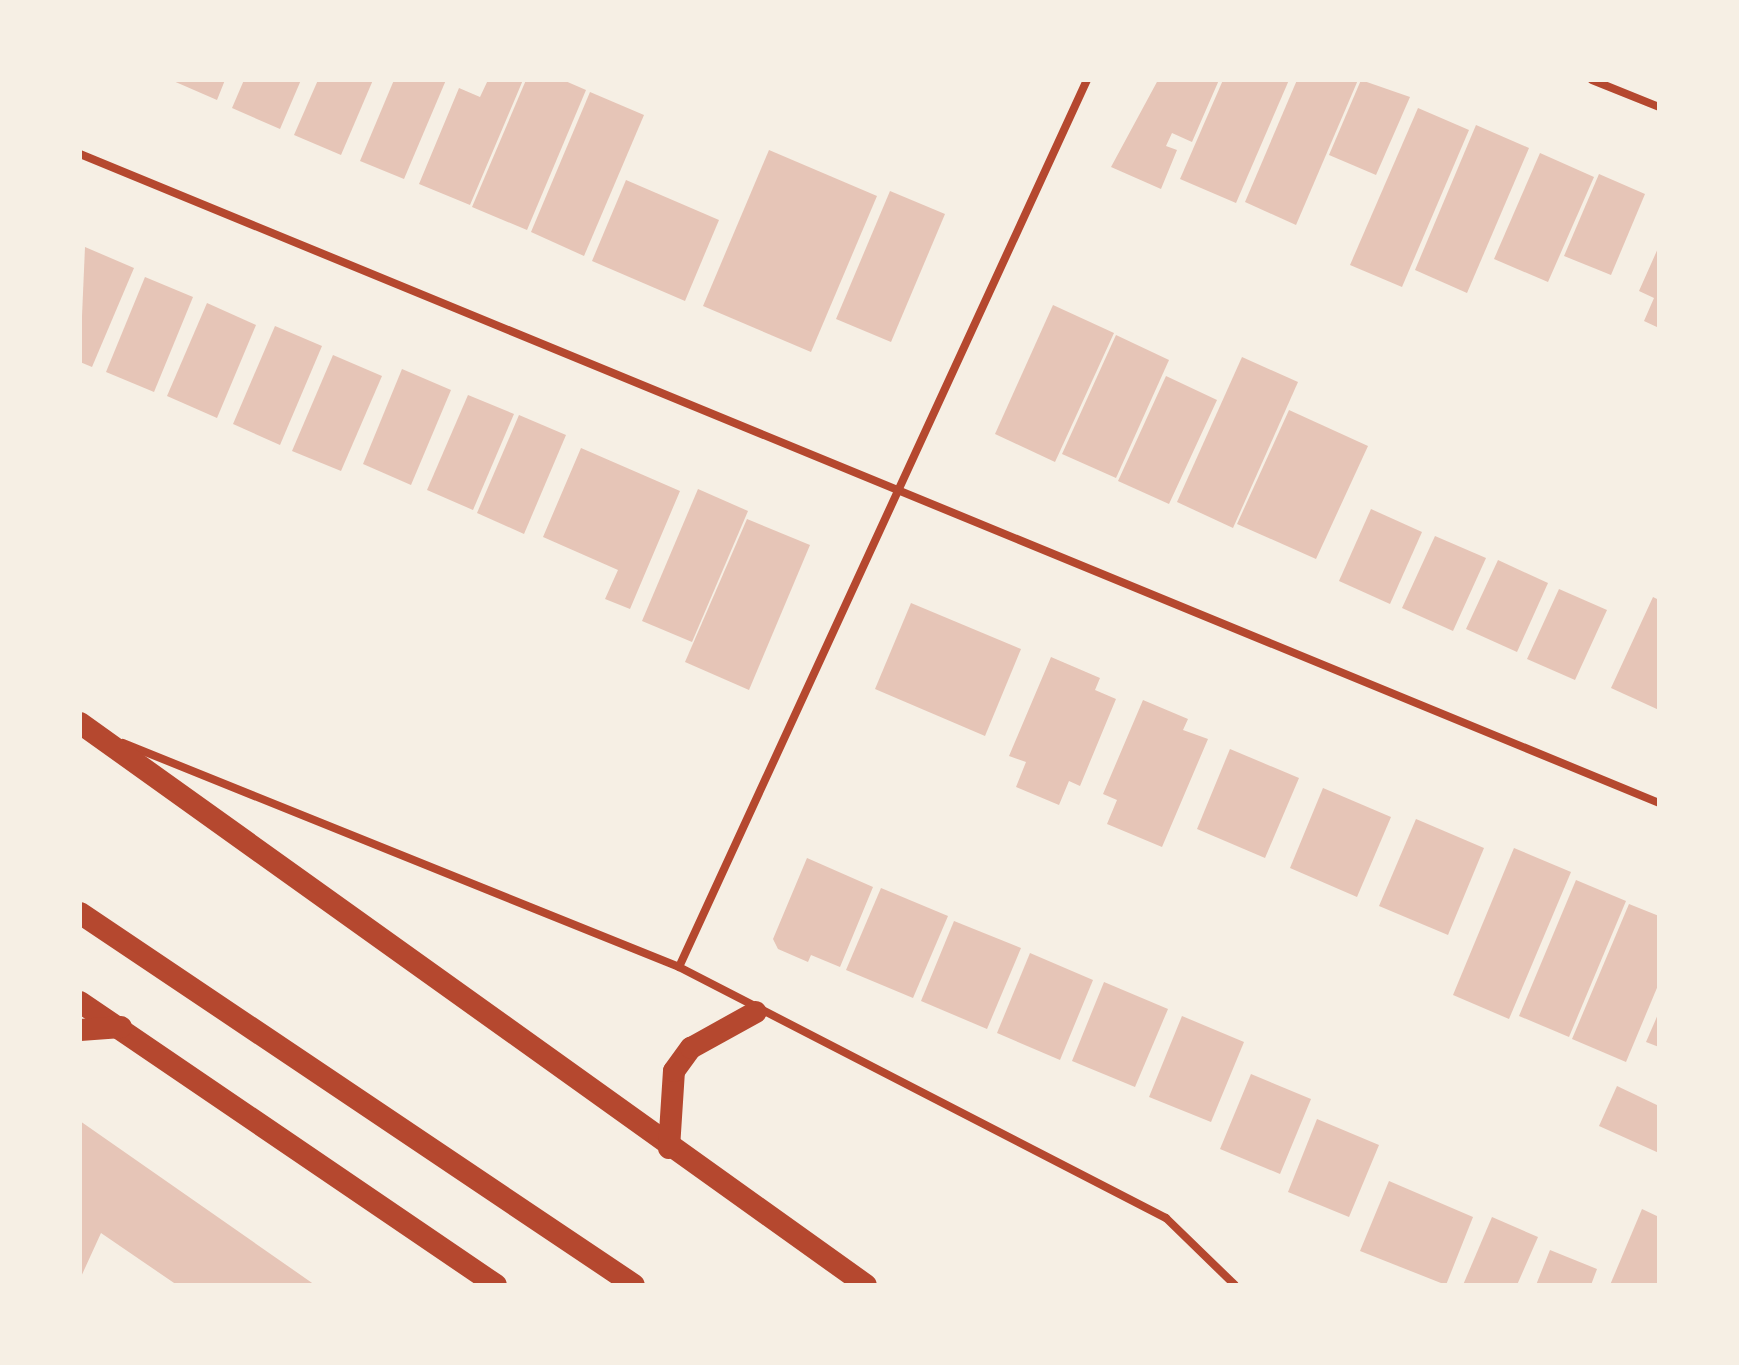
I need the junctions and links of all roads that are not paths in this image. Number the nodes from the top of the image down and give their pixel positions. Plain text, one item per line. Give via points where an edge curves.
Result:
1 (1087, 80) edge
2 (1592, 80) edge
3 (1659, 107) edge
4 (80, 154) edge
5 (899, 486) junction
6 (85, 726) edge
7 (1659, 803) edge
8 (80, 913) edge
9 (679, 967) junction
10 (80, 1002) edge
11 (756, 1012) junction
12 (121, 1027) junction
13 (80, 1030) edge
14 (669, 1148) junction
15 (496, 1285) edge
16 (634, 1285) edge
17 (866, 1285) edge
18 (1235, 1285) edge

1 - 5 street
2 - 3 street
4 - 5 street
5 - 7 street
5 - 9 street
6 - 9 street
6 - 14 highway
8 - 16 highway
9 - 11 street
10 - 12 highway
11 - 14 highway via 691,1048 674,1071
11 - 18 street via 1166,1218
12 - 13 highway
12 - 15 highway
14 - 17 highway

